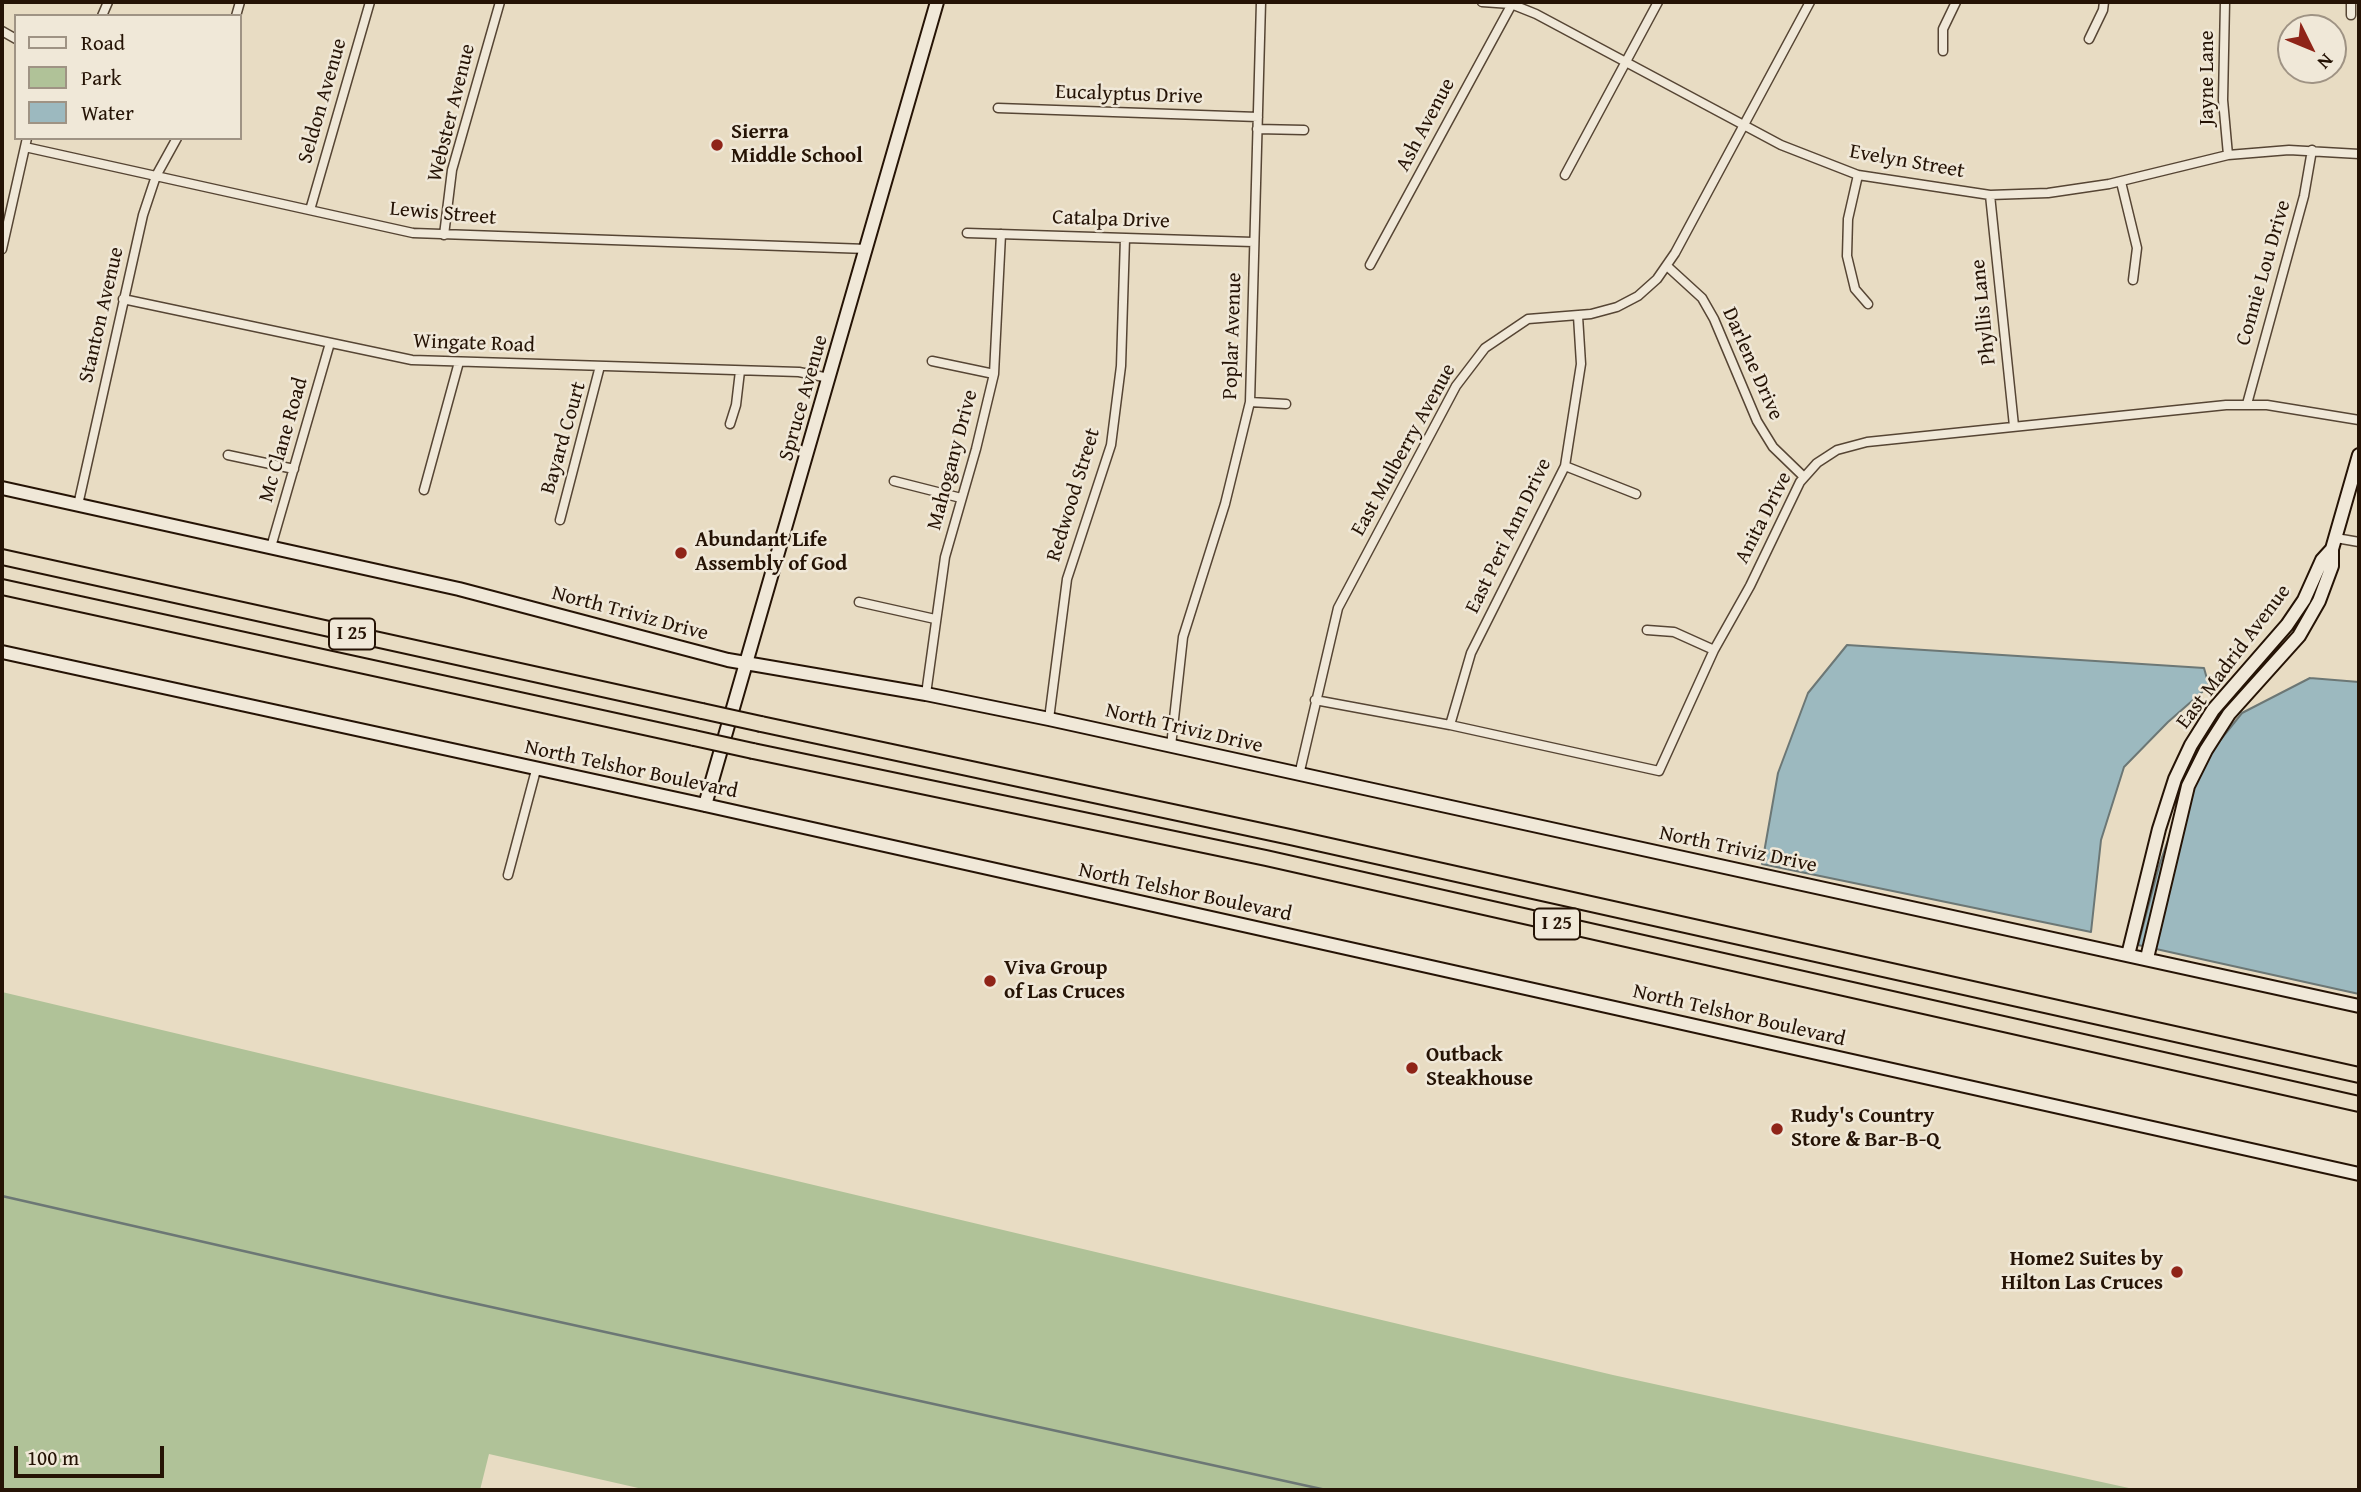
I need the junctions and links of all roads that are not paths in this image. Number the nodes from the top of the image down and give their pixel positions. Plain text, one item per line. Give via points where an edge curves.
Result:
1 (370, 2) edge
2 (499, 2) edge
3 (937, 2) edge
4 (1261, 2) edge
5 (1482, 2) edge
6 (1658, 2) edge
7 (1810, 2) edge
8 (1956, 2) edge
9 (2104, 2) edge
10 (2225, 2) edge
11 (2351, 2) edge
12 (1512, 3) edge
13 (2351, 15) dead end
14 (2089, 39) dead end
15 (1943, 51) dead end
16 (1626, 62) junction
17 (999, 108) dead end
18 (1258, 117) junction
19 (1744, 125) junction
20 (1257, 129) junction
21 (1304, 130) dead end
22 (176, 140) edge
23 (26, 142) edge
24 (2312, 150) junction
25 (2359, 154) edge
26 (2228, 155) junction
27 (1858, 175) junction
28 (156, 176) junction
29 (1565, 176) dead end
30 (2121, 182) junction
31 (1990, 195) junction
32 (310, 210) junction
33 (967, 233) dead end
34 (1001, 234) junction
35 (444, 235) junction
36 (1125, 238) junction
37 (1254, 242) junction
38 (2, 249) edge
39 (867, 249) junction
40 (1370, 265) dead end
41 (1667, 266) junction
42 (2133, 280) dead end
43 (123, 299) junction
44 (1868, 304) dead end
45 (1578, 316) junction
46 (330, 343) junction
47 (932, 361) dead end
48 (459, 362) junction
49 (600, 366) junction
50 (740, 371) junction
51 (994, 374) junction
52 (830, 378) junction
53 (1250, 402) junction
54 (1286, 404) dead end
55 (2247, 404) junction
56 (2359, 420) edge
57 (730, 424) dead end
58 (2014, 426) junction
59 (228, 455) dead end
60 (2359, 455) edge
61 (1565, 466) junction
62 (294, 469) junction
63 (1804, 477) junction
64 (894, 481) dead end
65 (2, 488) edge
66 (424, 490) dead end
67 (1636, 494) dead end
68 (961, 498) junction
69 (78, 505) junction
70 (559, 520) dead end
71 (2359, 542) edge
72 (2334, 543) junction
73 (271, 547) junction
74 (2, 557) edge
75 (2, 587) edge
76 (859, 602) dead end
77 (935, 620) junction
78 (1647, 629) dead end
79 (1714, 650) junction
80 (2, 652) edge
81 (748, 662) junction
82 (926, 694) junction
83 (1315, 700) junction
84 (1049, 719) junction
85 (1450, 725) junction
86 (1171, 746) junction
87 (536, 770) junction
88 (1299, 775) junction
89 (705, 805) junction
90 (508, 875) dead end
91 (2128, 955) junction
92 (2147, 958) junction
93 (2359, 1006) edge
94 (2359, 1075) edge
95 (2359, 1104) edge
96 (2359, 1174) edge

1 - 32 street, Seldon Avenue
2 - 35 street, Webster Avenue via 452,170
3 - 39 street, Spruce Avenue
4 - 18 street, Poplar Avenue
5 - 12 street, Evelyn Street
6 - 16 street
7 - 19 street, East Mulberry Avenue
8 - 15 street via 1943,29
9 - 14 street
10 - 26 street, Jayne Lane via 2223,91
11 - 13 street
12 - 16 street, Evelyn Street
12 - 40 street, Ash Avenue
16 - 19 street, Evelyn Street
16 - 29 street
17 - 18 street, Eucalyptus Drive
18 - 20 street, Poplar Avenue
19 - 27 street, Evelyn Street via 1791,150
19 - 41 street, East Mulberry Avenue
20 - 21 street
20 - 37 street, Poplar Avenue
22 - 28 street, Stanton Avenue
23 - 28 street, Lewis Street
23 - 38 street
24 - 25 street, Evelyn Street
24 - 26 street, Evelyn Street
24 - 55 street, Connie Lou Drive via 2304,196
26 - 30 street, Evelyn Street
27 - 31 street, Evelyn Street
27 - 44 street via 1848,219 1847,256 1855,289
28 - 32 street, Lewis Street
28 - 43 street, Stanton Avenue
30 - 31 street, Evelyn Street via 2061,192
30 - 42 street via 2137,248
31 - 58 street, Phyllis Lane
32 - 35 street, Lewis Street via 402,231
33 - 34 street, Catalpa Drive
34 - 36 street, Catalpa Drive
34 - 51 street, Mahogany Drive
35 - 39 street, Lewis Street
36 - 37 street, Catalpa Drive
36 - 84 street, Redwood Street via 1121,366 1111,445 1067,579
37 - 53 street, Poplar Avenue
39 - 52 street, Spruce Avenue
41 - 45 street, East Mulberry Avenue via 1631,300
41 - 63 street, Darlene Drive via 1702,298 1756,421 1773,447
43 - 46 street, Wingate Road
43 - 69 street, Stanton Avenue
45 - 61 street, East Peri Ann Drive via 1581,364
45 - 83 street, East Mulberry Avenue via 1528,319 1485,348 1456,386 1342,600
46 - 48 street, Wingate Road via 396,358
46 - 62 street, Mc Clane Road
47 - 51 street
48 - 49 street, Wingate Road
48 - 66 street
49 - 50 street, Wingate Road
49 - 70 street, Bayard Court
50 - 52 street, Wingate Road via 799,372
50 - 57 street
51 - 68 street, Mahogany Drive
52 - 81 street, Spruce Avenue
53 - 54 street
53 - 86 street, Poplar Avenue via 1225,504 1183,637
55 - 56 street, Anita Drive
55 - 58 street, Anita Drive
58 - 63 street, Anita Drive via 1852,445 1830,454
59 - 62 street
60 - 72 street, East Madrid Avenue
61 - 67 street
61 - 85 street, East Peri Ann Drive via 1471,653
62 - 73 street, Mc Clane Road
63 - 79 street, Anita Drive
64 - 68 street
65 - 69 street, North Triviz Drive
68 - 77 street, Mahogany Drive
69 - 73 street, North Triviz Drive
71 - 72 street
72 - 91 street, East Madrid Avenue via 2287,625 2213,710 2191,745 2159,829
72 - 92 street, East Madrid Avenue via 2332,566 2319,601 2299,636 2229,714 2188,786
73 - 81 street, North Triviz Drive
74 - 94 highway, I 25, bridge
75 - 95 highway, I 25, bridge via 1266,858
76 - 77 street
77 - 82 street, Mahogany Drive
78 - 79 street via 1674,632
79 - 85 street, Anita Drive via 1659,771
80 - 87 street, North Telshor Boulevard
81 - 82 street, North Triviz Drive
81 - 89 street, Spruce Avenue
82 - 84 street, North Triviz Drive
83 - 85 street, Anita Drive
83 - 88 street, East Mulberry Avenue
84 - 86 street, North Triviz Drive
86 - 88 street, North Triviz Drive
87 - 89 street, North Telshor Boulevard
87 - 90 street
88 - 91 street, North Triviz Drive
89 - 96 street, North Telshor Boulevard
91 - 92 street, North Triviz Drive
92 - 93 street, North Triviz Drive

